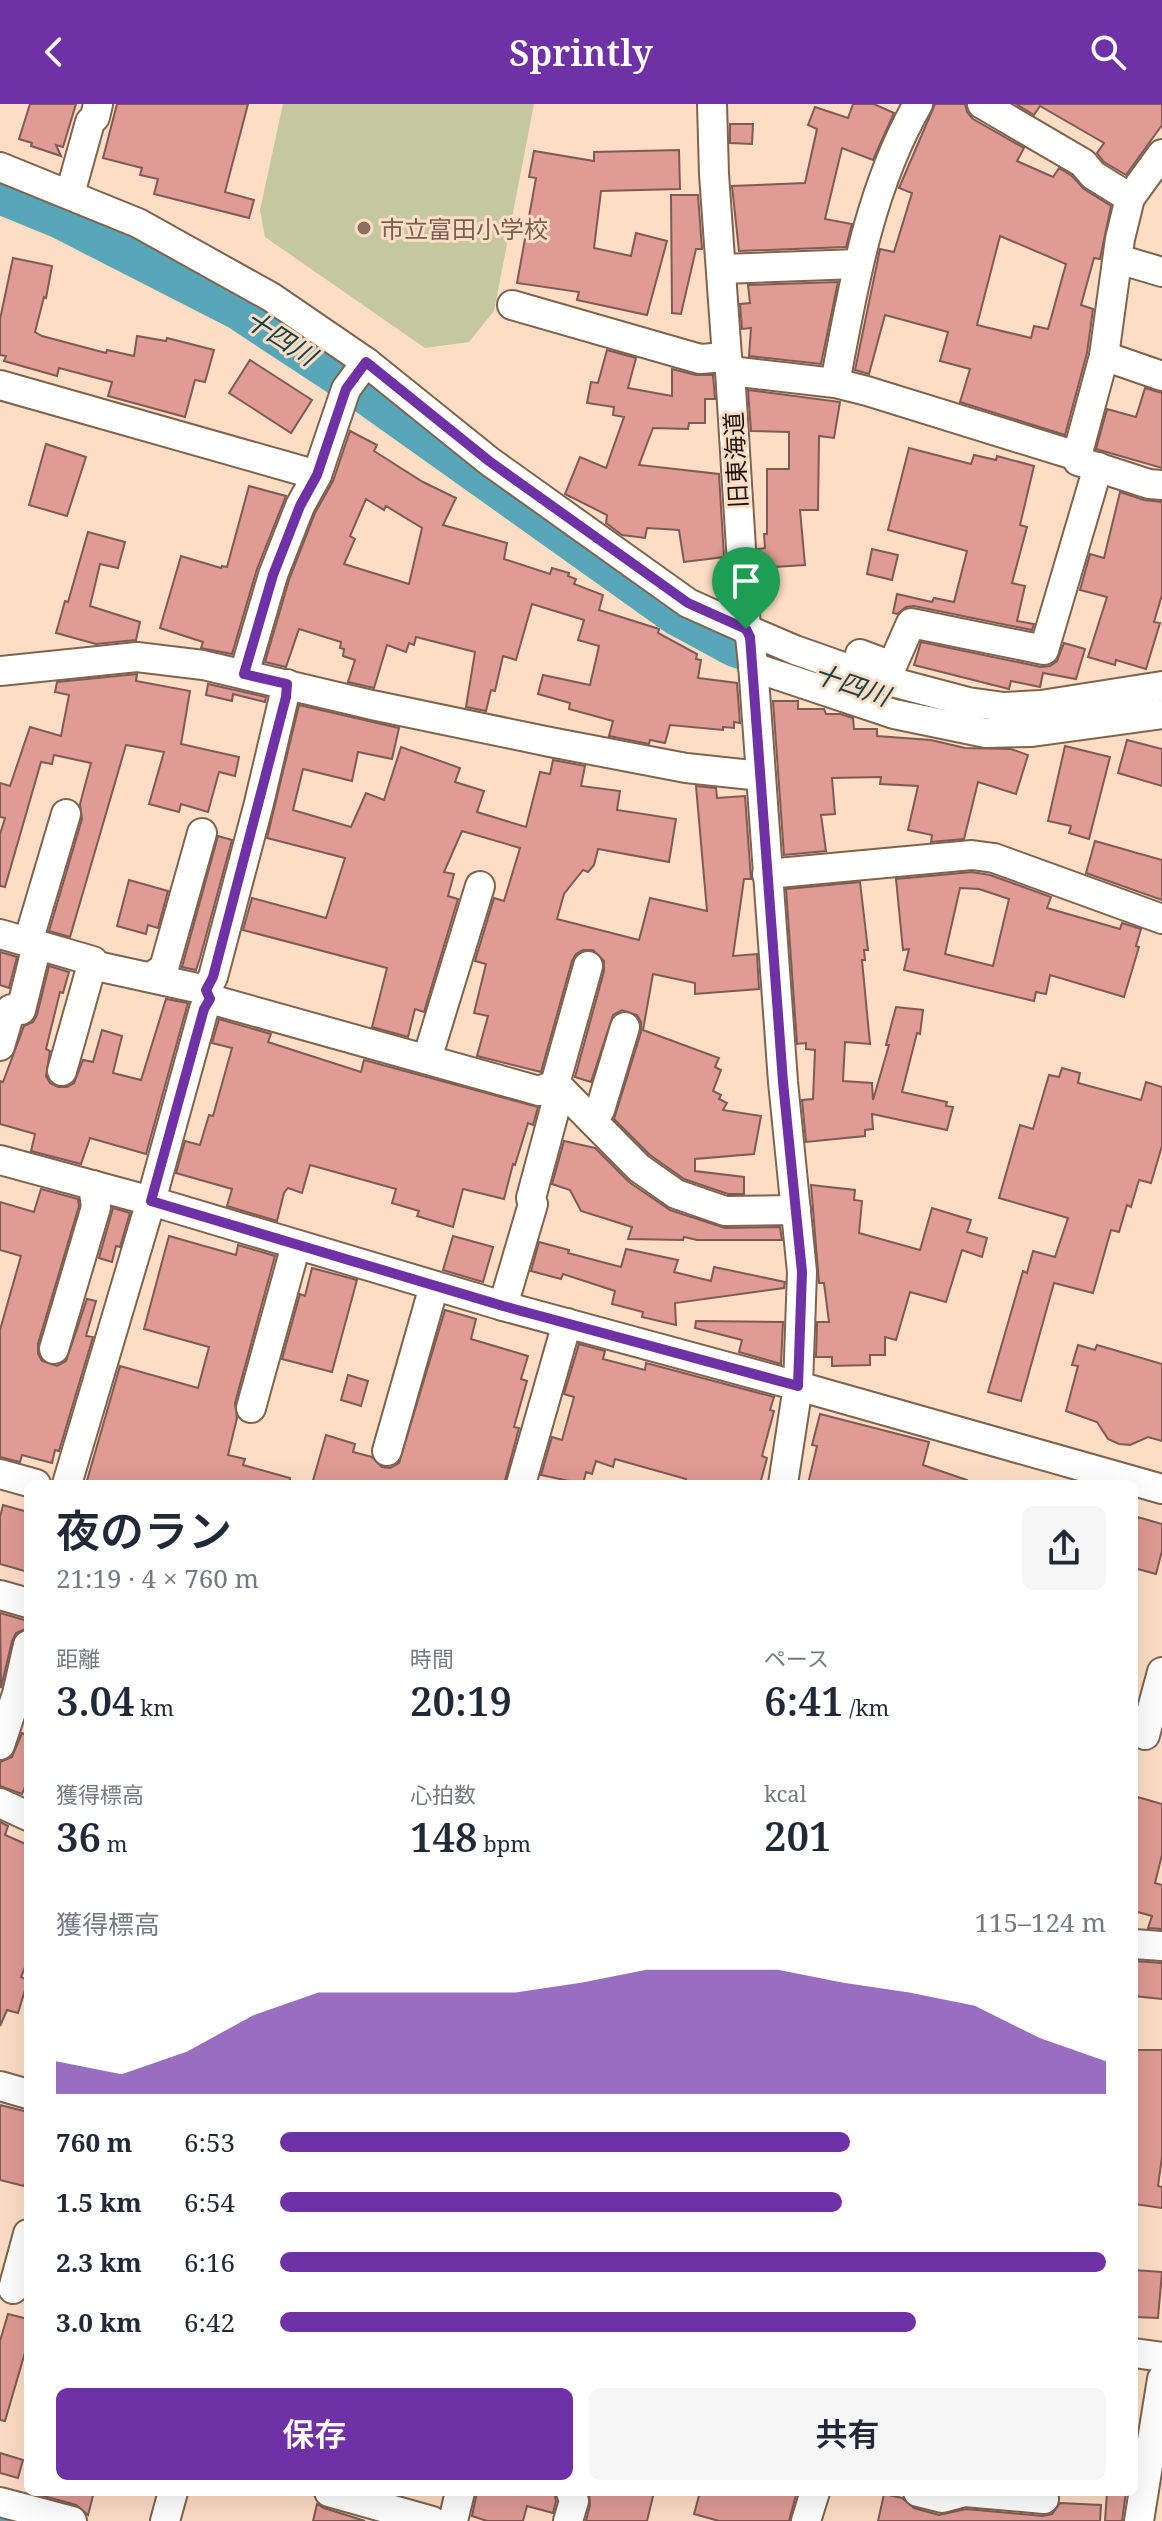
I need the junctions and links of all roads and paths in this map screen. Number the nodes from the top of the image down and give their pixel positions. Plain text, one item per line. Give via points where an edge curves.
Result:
1 (98, 104) edge
2 (712, 104) edge
3 (918, 104) edge
4 (982, 104) edge
5 (1162, 154) edge
6 (0, 167) edge
7 (70, 194) junction
8 (1130, 198) junction
9 (1118, 259) junction
10 (858, 264) junction
11 (721, 269) junction
12 (1162, 272) edge
13 (512, 305) dead end
14 (1104, 356) junction
15 (728, 364) junction
16 (357, 373) junction
17 (1162, 376) edge
18 (835, 383) junction
19 (0, 385) edge
20 (1087, 462) junction
21 (317, 475) junction
22 (1162, 485) edge
23 (750, 644) junction
24 (0, 671) edge
25 (244, 674) junction
26 (287, 684) junction
27 (1162, 686) edge
28 (1162, 714) edge
29 (761, 776) junction
30 (66, 814) dead end
31 (202, 833) dead end
32 (767, 874) junction
33 (480, 886) dead end
34 (1162, 919) edge
35 (0, 934) edge
36 (33, 944) junction
37 (92, 965) junction
38 (588, 966) dead end
39 (146, 977) junction
40 (208, 994) junction
41 (625, 1027) dead end
42 (0, 1046) edge
43 (427, 1059) junction
44 (62, 1071) dead end
45 (556, 1084) junction
46 (592, 1120) junction
47 (0, 1160) edge
48 (93, 1185) junction
49 (151, 1201) junction
50 (796, 1210) junction
51 (296, 1245) junction
52 (434, 1286) junction
53 (503, 1306) junction
54 (567, 1323) junction
55 (54, 1349) dead end
56 (798, 1386) junction
57 (251, 1408) dead end
58 (387, 1451) dead end
59 (0, 1474) edge
60 (68, 1480) edge
61 (522, 1480) edge
62 (784, 1480) edge
63 (1130, 1480) edge
64 (24, 1481) edge
65 (1138, 1482) edge
66 (1162, 1489) edge
67 (0, 1595) edge
68 (24, 1602) edge
69 (24, 1663) edge
70 (1162, 1672) edge
71 (1145, 1735) dead end
72 (0, 1745) edge
73 (0, 1803) edge
74 (24, 1814) edge
75 (1138, 1944) edge
76 (1162, 1946) edge
77 (0, 2086) edge
78 (24, 2093) edge
79 (24, 2249) edge
80 (13, 2289) dead end
81 (1138, 2354) edge
82 (1162, 2357) edge
83 (1162, 2379) edge
84 (172, 2496) edge
85 (343, 2496) edge
86 (459, 2496) edge
87 (572, 2496) edge
88 (814, 2496) edge
89 (991, 2496) edge
90 (0, 2502) edge
91 (1043, 2504) edge
92 (72, 2521) edge
93 (165, 2521) edge
94 (432, 2521) edge
95 (453, 2521) edge
96 (568, 2521) edge
97 (806, 2521) edge
98 (1139, 2521) edge

1 - 7 street
2 - 11 street, 旧東海道
3 - 10 street via 877,200
4 - 8 street via 1083,163
5 - 8 street
6 - 7 street
7 - 16 street via 138,223 236,276
8 - 9 street
9 - 12 street
9 - 14 street
10 - 11 street
10 - 18 street
11 - 15 street, 旧東海道
13 - 15 street
14 - 17 street
14 - 20 street
15 - 18 street
15 - 23 street, 旧東海道
16 - 21 street
16 - 23 street
18 - 20 street
19 - 21 street
20 - 22 street
20 - 23 street via 1044,650 911,623 892,666 766,623
21 - 25 street via 273,575
23 - 27 street via 795,650 866,675 1004,707
23 - 28 street via 894,714 986,733
23 - 29 street, 旧東海道
24 - 25 street via 137,657
25 - 26 street
26 - 29 street via 550,742 686,768
26 - 40 street
29 - 32 street, 旧東海道
30 - 36 street
31 - 39 street via 164,968
32 - 34 street via 972,855 994,858
32 - 50 street, 旧東海道
33 - 43 street
35 - 36 street
36 - 37 street via 93,961
36 - 42 street via 21,1010 11,1009
37 - 39 street
37 - 44 street
38 - 45 street
39 - 40 street
40 - 43 street
40 - 49 street
41 - 46 street via 600,1110
43 - 45 street via 539,1091
45 - 46 street
45 - 53 street via 533,1204
46 - 50 street via 639,1168 676,1194 725,1211
47 - 48 street
48 - 49 street
48 - 55 street via 96,1207
49 - 51 street
49 - 60 street
50 - 56 street, 旧東海道 via 802,1272
51 - 52 street
51 - 57 street
52 - 53 street
52 - 58 street
53 - 54 street
54 - 56 street
54 - 61 street
56 - 62 street, 旧東海道
56 - 63 street
59 - 64 street
65 - 66 street
67 - 68 street
69 - 72 street
70 - 71 street
73 - 74 street
75 - 76 street
77 - 78 street
79 - 80 street
81 - 82 street
83 - 98 street
84 - 93 street
85 - 94 street
86 - 95 street
87 - 96 street
88 - 97 street
89 - 91 street
90 - 92 street

